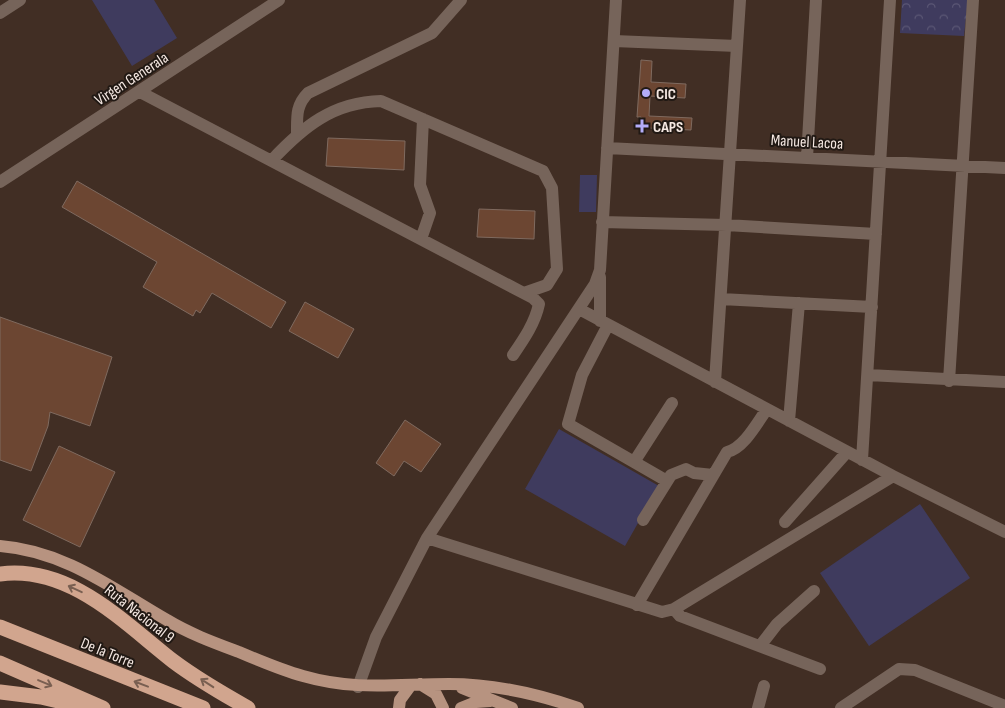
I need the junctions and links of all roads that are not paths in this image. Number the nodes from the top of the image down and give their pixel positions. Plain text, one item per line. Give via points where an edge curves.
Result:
1 (20, 0) edge
2 (279, 0) edge
3 (461, 0) edge
4 (616, 0) edge
5 (740, 0) edge
6 (816, 0) edge
7 (890, 0) edge
8 (973, 0) edge
9 (0, 13) edge
10 (614, 41) junction
11 (737, 46) junction
12 (140, 92) junction
13 (422, 120) junction
14 (297, 133) junction
15 (607, 148) junction
16 (730, 154) junction
17 (807, 158) junction
18 (272, 160) junction
19 (880, 161) junction
20 (964, 166) junction
21 (1005, 168) edge
22 (0, 182) edge
23 (602, 222) junction
24 (726, 225) junction
25 (876, 234) junction
26 (421, 239) junction
27 (600, 270) junction
28 (524, 293) junction
29 (721, 299) junction
30 (798, 303) junction
31 (872, 307) junction
32 (579, 309) junction
33 (604, 323) junction
34 (513, 355) dead end
35 (868, 375) junction
36 (949, 381) junction
37 (716, 382) junction
38 (1005, 382) edge
39 (672, 403) dead end
40 (767, 409) junction
41 (789, 421) junction
42 (847, 452) junction
43 (862, 460) junction
44 (634, 462) junction
45 (713, 475) junction
46 (893, 476) junction
47 (667, 482) junction
48 (643, 520) dead end
49 (785, 522) dead end
50 (1005, 532) edge
51 (427, 538) junction
52 (0, 546) edge
53 (5, 573) edge
54 (814, 591) dead end
55 (637, 605) junction
56 (674, 609) junction
57 (0, 627) edge
58 (760, 646) junction
59 (0, 663) edge
60 (820, 669) dead end
61 (450, 684) junction
62 (415, 685) junction
63 (764, 686) dead end
64 (358, 687) junction
65 (0, 692) edge
66 (495, 700) junction
67 (1005, 706) edge
68 (86, 708) edge
69 (103, 708) edge
70 (202, 708) edge
71 (248, 708) edge
72 (399, 708) edge
73 (443, 708) edge
74 (461, 708) edge
75 (512, 708) edge
76 (578, 708) edge
77 (758, 708) edge
78 (841, 708) edge

1 - 9 street
2 - 12 street, Virgen Generala
3 - 14 street via 432,34 308,93 298,109
4 - 10 street
5 - 11 street
6 - 17 street
7 - 19 street
8 - 20 street
10 - 11 street
10 - 15 street
11 - 16 street
12 - 18 street
12 - 22 street, Virgen Generala
13 - 14 street via 381,102 361,102 338,108
13 - 26 street via 420,185 430,213
13 - 28 street via 543,171 548,178 552,188 557,269 547,284
14 - 18 street
15 - 16 street, Manuel Lacoa
15 - 23 street
16 - 17 street, Manuel Lacoa
16 - 24 street
17 - 19 street, Manuel Lacoa
18 - 26 street
19 - 20 street, Manuel Lacoa
19 - 25 street
20 - 21 street, Manuel Lacoa
20 - 36 street
23 - 24 street
23 - 27 street
24 - 25 street
24 - 29 street
25 - 31 street
26 - 28 street
27 - 32 street via 596,284
27 - 33 street
28 - 34 street via 539,304 525,338
29 - 30 street
29 - 37 street
30 - 31 street
30 - 41 street
31 - 35 street
32 - 33 street
32 - 51 street
33 - 37 street
33 - 44 street via 582,375 568,424
35 - 36 street
35 - 43 street
36 - 38 street
37 - 40 street
39 - 44 street
40 - 41 street
40 - 45 street via 743,441 727,452
41 - 42 street
42 - 43 street
42 - 49 street
43 - 46 street
44 - 47 street
45 - 47 street via 686,469 671,476
45 - 55 street
46 - 50 street
46 - 56 street
47 - 48 street
51 - 55 street
51 - 64 street via 391,604
52 - 64 main road via 44,554 88,572 168,621 213,642 301,676
71 -> 53 highway, Ruta Nacional 9 via 176,663 85,593 42,576
54 - 58 street via 776,624
55 - 56 street via 662,612
56 - 58 street via 680,616
70 -> 57 highway, De la Torre
58 - 60 street
59 -> 69 highway
61 - 62 main road
61 - 66 main road
61 - 76 main road via 523,690
62 - 64 main road
62 - 72 main road via 400,700
62 - 73 main road via 436,694
63 - 77 street
65 - 68 highway via 41,697
66 - 74 main road
66 - 75 main road
67 - 78 street via 915,670 899,669

